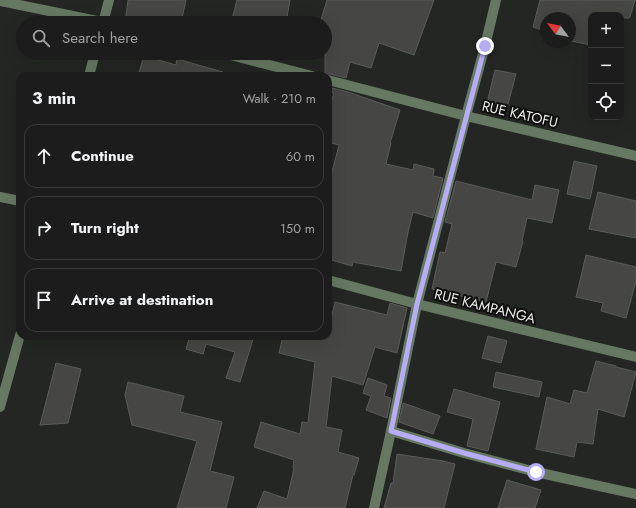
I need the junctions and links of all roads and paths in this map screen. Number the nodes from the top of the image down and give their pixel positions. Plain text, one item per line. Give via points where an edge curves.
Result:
1 (109, 0) edge
2 (496, 0) edge
3 (0, 1) edge
4 (72, 16) edge
5 (106, 16) edge
6 (93, 60) edge
7 (250, 60) edge
8 (90, 72) edge
9 (297, 72) edge
10 (332, 81) edge
11 (466, 116) junction
12 (636, 156) edge
13 (0, 197) edge
14 (16, 200) edge
15 (332, 281) edge
16 (417, 304) junction
17 (18, 340) edge
18 (636, 357) edge
19 (3, 386) edge
20 (0, 407) edge
21 (391, 431) junction
22 (636, 494) edge
23 (374, 508) edge

1 - 5 street
2 - 11 street
3 - 4 street
6 - 8 street
7 - 9 street
10 - 11 street, RUE KATOFU
11 - 12 street, RUE KATOFU
11 - 16 street
13 - 14 street
15 - 16 street, RUE KAMPANGA
16 - 18 street, RUE KAMPANGA
16 - 21 street
17 - 19 street
19 - 20 street
21 - 22 street via 536,472
21 - 23 street

